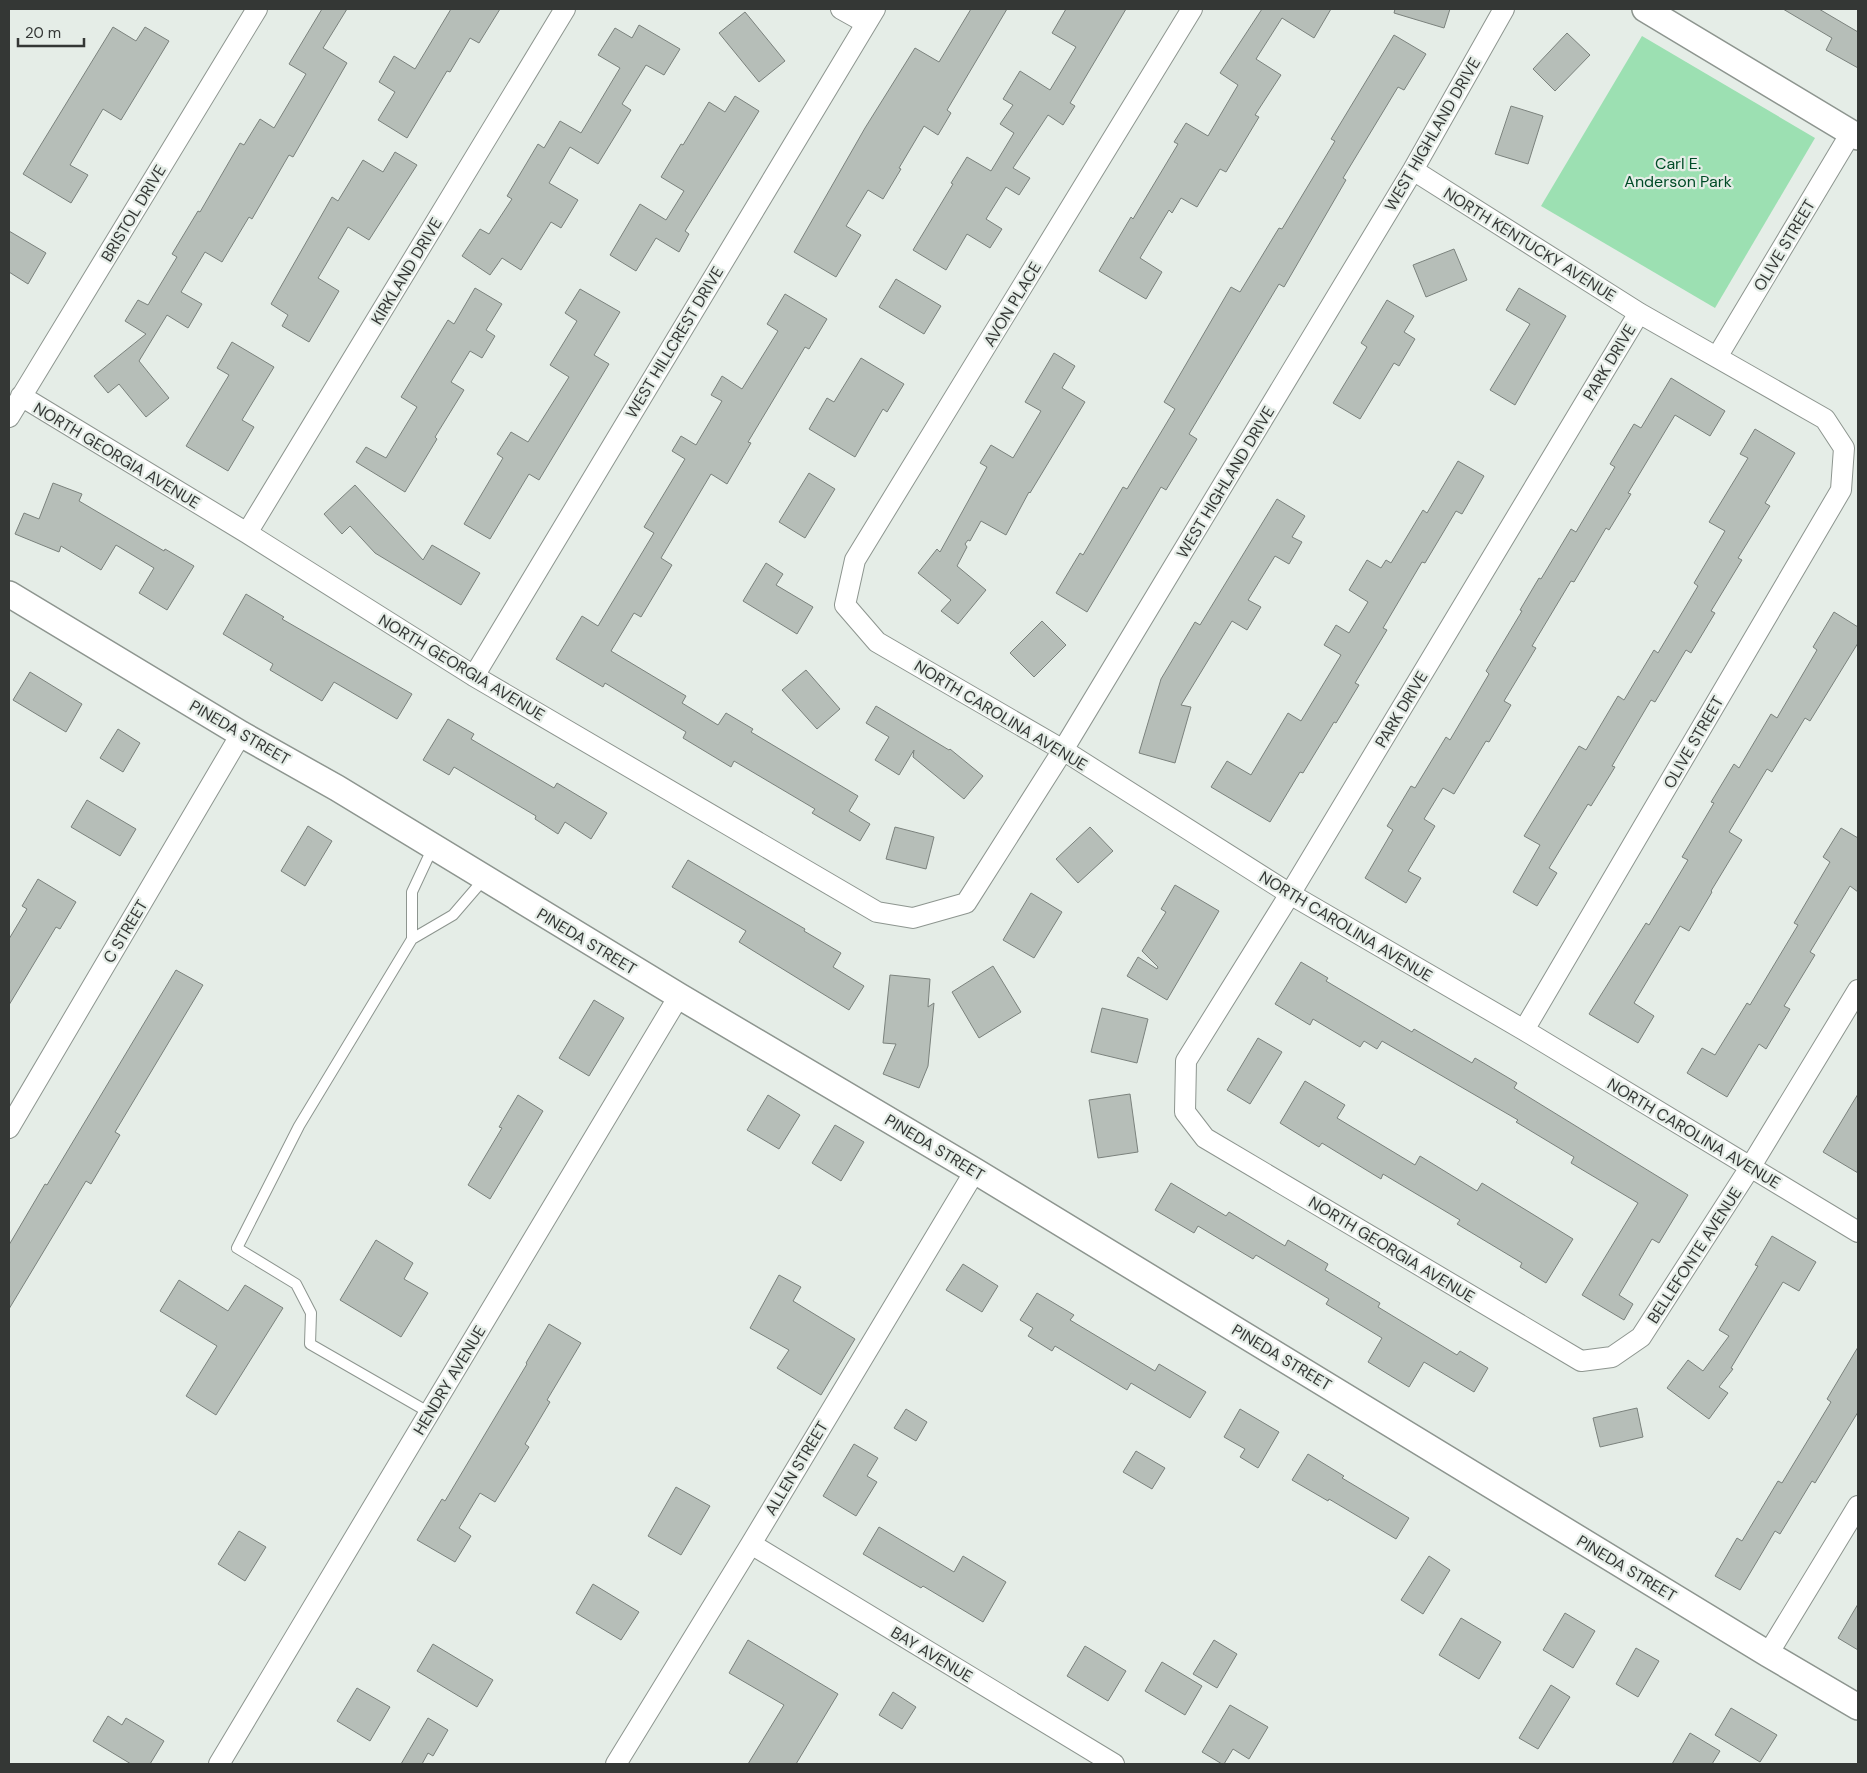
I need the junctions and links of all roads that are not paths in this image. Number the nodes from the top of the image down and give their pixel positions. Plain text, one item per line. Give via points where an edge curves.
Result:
1 (256, 9) edge
2 (565, 9) edge
3 (841, 9) edge
4 (1192, 9) edge
5 (1504, 9) edge
6 (1645, 9) edge
7 (870, 16) edge
8 (1855, 135) edge
9 (1413, 170) junction
10 (1639, 313) junction
11 (1717, 356) junction
12 (21, 396) junction
13 (9, 417) edge
14 (1844, 448) joint
15 (246, 534) junction
16 (9, 594) edge
17 (846, 605) joint
18 (474, 676) junction
19 (242, 734) junction
20 (1062, 750) junction
21 (433, 847) junction
22 (484, 878) junction
23 (1290, 894) junction
24 (913, 918) joint
25 (412, 939) junction
26 (1858, 990) edge
27 (679, 996) junction
28 (1524, 1030) junction
29 (1185, 1112) joint
30 (9, 1128) edge
31 (1751, 1166) junction
32 (975, 1171) junction
33 (1858, 1232) edge
34 (1612, 1357) joint
35 (430, 1413) junction
36 (1855, 1517) edge
37 (751, 1544) junction
38 (1768, 1654) junction
39 (1858, 1707) edge
40 (219, 1764) edge
41 (616, 1764) edge
42 (1114, 1764) edge

1 - 12 street, BRISTOL DRIVE
2 - 15 street, KIRKLAND DRIVE
3 - 7 street
4 - 17 street, AVON PLACE via 856,560
5 - 9 street, WEST HIGHLAND DRIVE
6 - 8 street
7 - 18 street, WEST HILLCREST DRIVE
8 - 11 street, OLIVE STREET
9 - 10 street, NORTH KENTUCKY AVENUE
9 - 20 street, WEST HIGHLAND DRIVE
10 - 11 street, NORTH KENTUCKY AVENUE
10 - 23 street, PARK DRIVE
11 - 14 street, NORTH KENTUCKY AVENUE via 1825,419
12 - 13 street, BRISTOL DRIVE
12 - 15 street, NORTH GEORGIA AVENUE
14 - 28 street, OLIVE STREET via 1841,490
15 - 18 street, NORTH GEORGIA AVENUE
16 - 19 street, PINEDA STREET
17 - 20 street, NORTH CAROLINA AVENUE via 877,642
18 - 24 street, NORTH GEORGIA AVENUE via 877,912
19 - 21 street, PINEDA STREET
19 - 30 street, C STREET
20 - 23 street, NORTH CAROLINA AVENUE
20 - 24 street, WEST HIGHLAND DRIVE via 966,903
21 - 22 street, PINEDA STREET
21 - 25 lane via 412,892
22 - 25 lane via 453,916
22 - 27 street, PINEDA STREET
23 - 28 street, NORTH CAROLINA AVENUE
23 - 29 street, PARK DRIVE via 1186,1061
25 - 35 lane via 299,1126 237,1248 296,1284 311,1313 310,1344
26 - 31 street, BELLEFONTE AVENUE
27 - 32 street, PINEDA STREET
27 - 35 street, HENDRY AVENUE
28 - 31 street, NORTH CAROLINA AVENUE
29 - 34 street, NORTH GEORGIA AVENUE via 1205,1138 1581,1361
31 - 33 street, NORTH CAROLINA AVENUE
31 - 34 street, BELLEFONTE AVENUE via 1641,1337
32 - 37 street, ALLEN STREET
32 - 38 street, PINEDA STREET
35 - 40 street, HENDRY AVENUE
36 - 38 street
37 - 41 street, ALLEN STREET
37 - 42 street, BAY AVENUE
38 - 39 street, PINEDA STREET

